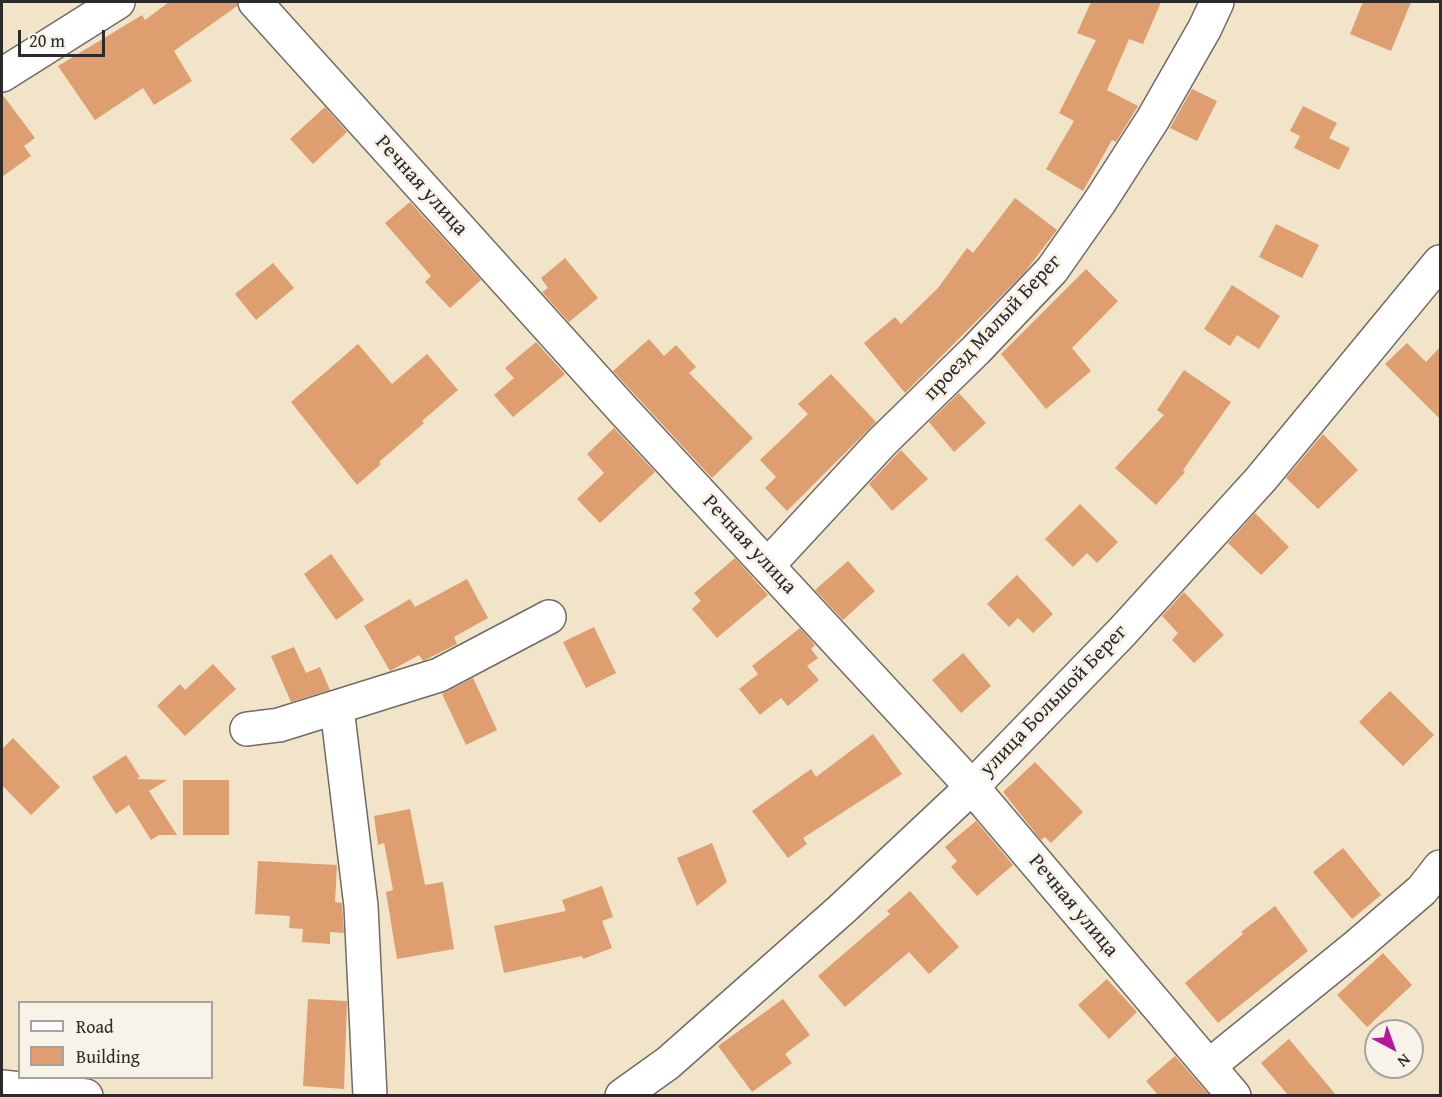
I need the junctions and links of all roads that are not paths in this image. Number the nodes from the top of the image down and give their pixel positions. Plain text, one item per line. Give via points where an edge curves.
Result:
1 (118, 2) edge
2 (255, 2) edge
3 (1217, 2) edge
4 (2, 75) edge
5 (1440, 262) edge
6 (768, 565) junction
7 (549, 617) dead end
8 (337, 708) junction
9 (247, 729) dead end
10 (972, 787) junction
11 (1440, 867) edge
12 (1209, 1066) junction
13 (2, 1087) edge
14 (86, 1095) edge
15 (370, 1095) edge
16 (622, 1095) edge
17 (1234, 1095) edge

1 - 4 street
2 - 6 street, Речная улица
3 - 6 street, проезд Малый Берег via 1153,119 1052,270 882,442
5 - 10 street, улица Большой Берег via 1261,479 1122,632
6 - 10 street, Речная улица
7 - 8 street via 439,675
8 - 9 street via 279,725
8 - 15 street via 361,906
10 - 12 street, Речная улица
10 - 16 street, улица Большой Берег via 686,1047
11 - 12 street via 1422,890 1366,939
12 - 17 street, Речная улица
13 - 14 street

